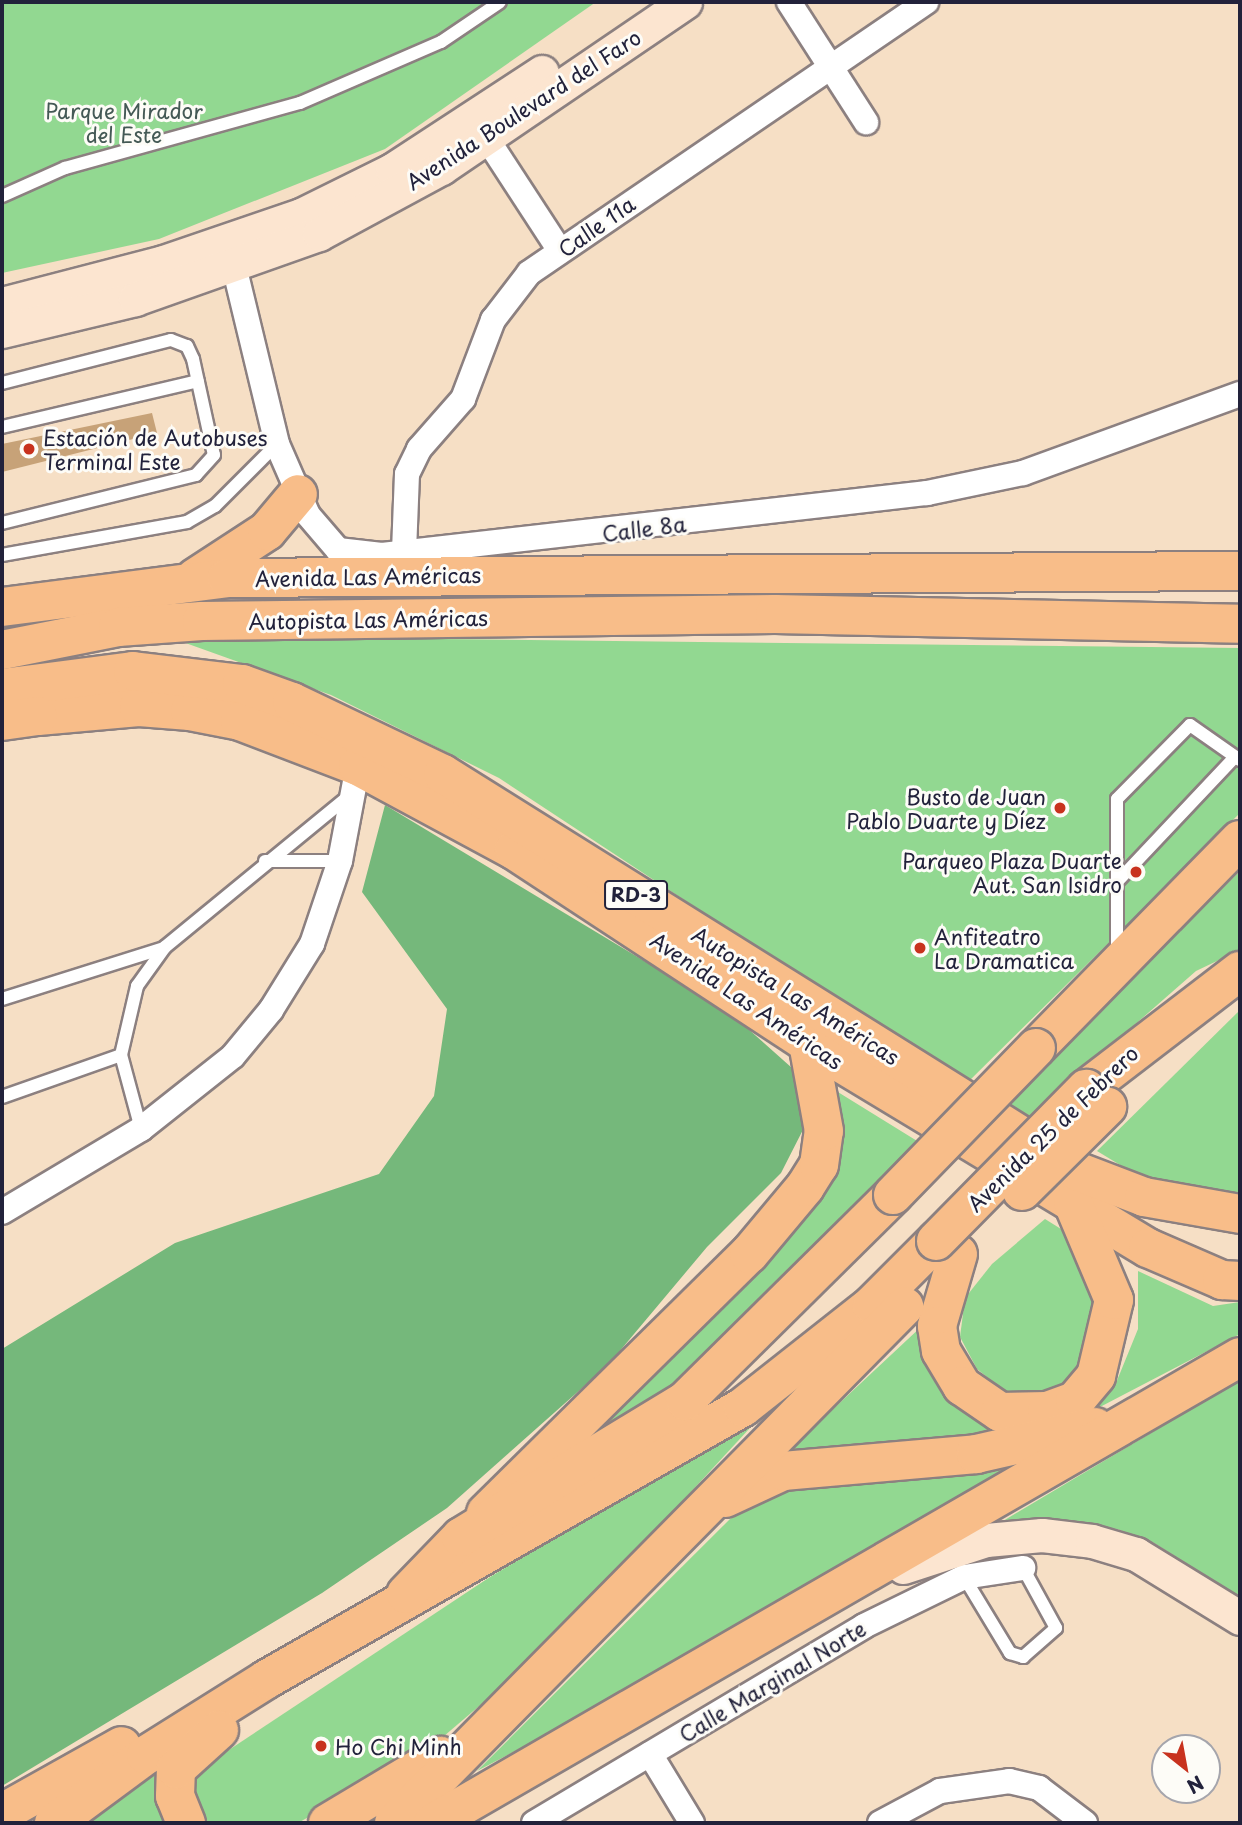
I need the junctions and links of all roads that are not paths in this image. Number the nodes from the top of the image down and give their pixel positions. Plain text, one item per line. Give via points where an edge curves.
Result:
1 (500, 2) edge
2 (645, 2) edge
3 (685, 2) edge
4 (789, 2) edge
5 (926, 2) edge
6 (830, 66) junction
7 (866, 122) dead end
8 (480, 128) junction
9 (2, 196) edge
10 (560, 251) junction
11 (234, 266) junction
12 (2, 304) edge
13 (2, 331) edge
14 (198, 381) junction
15 (2, 383) edge
16 (1240, 394) edge
17 (2, 427) edge
18 (278, 444) junction
19 (298, 494) junction
20 (2, 523) edge
21 (404, 552) junction
22 (2, 555) edge
23 (338, 563) junction
24 (1240, 571) edge
25 (186, 583) junction
26 (2, 607) edge
27 (1240, 624) edge
28 (2, 650) edge
29 (2, 688) edge
30 (20, 719) edge
31 (2, 728) edge
32 (1237, 759) edge
33 (354, 780) junction
34 (1240, 840) edge
35 (264, 861) junction
36 (340, 861) junction
37 (1117, 882) junction
38 (165, 947) junction
39 (1117, 966) junction
40 (1240, 971) edge
41 (1240, 998) edge
42 (2, 999) edge
43 (807, 1043) junction
44 (121, 1055) junction
45 (2, 1097) edge
46 (1097, 1098) junction
47 (141, 1129) junction
48 (1073, 1203) junction
49 (2, 1212) edge
50 (1240, 1214) edge
51 (947, 1248) junction
52 (1240, 1281) edge
53 (1240, 1357) edge
54 (1163, 1404) junction
55 (461, 1537) junction
56 (654, 1558) junction
57 (1023, 1568) joint
58 (964, 1577) junction
59 (406, 1594) junction
60 (821, 1602) junction
61 (1240, 1618) edge
62 (360, 1624) junction
63 (267, 1679) junction
64 (536, 1679) junction
65 (650, 1754) junction
66 (2, 1813) edge
67 (54, 1823) edge
68 (186, 1823) edge
69 (328, 1823) edge
70 (394, 1823) edge
71 (433, 1823) edge
72 (534, 1823) edge
73 (692, 1823) edge
74 (880, 1823) edge
75 (1085, 1823) edge

1 - 9 lane via 441,42 300,103 65,168
2 - 8 street, Avenida Boulevard del Faro
3 - 8 street, Avenida Boulevard del Faro
4 - 6 street
5 - 6 street, Calle 11a
6 - 7 street
6 - 10 street, Calle 11a
8 - 10 street
8 - 11 street, Avenida Boulevard del Faro via 319,234
8 - 12 street, Avenida Boulevard del Faro via 301,215 163,262
10 - 21 street, Calle 11a via 514,289 493,320 463,399 419,449 402,499
11 - 13 street, Avenida Boulevard del Faro
11 - 18 street
14 - 15 lane via 187,346 171,340
14 - 17 lane
14 - 20 lane via 214,455 208,469
16 - 21 street, Calle 8a via 1023,473 927,494
18 - 19 street
18 - 22 lane via 215,506 187,522
19 - 23 street
19 - 25 main road via 267,531
21 - 23 street, Calle 8a
23 - 24 main road, Avenida Las Américas
23 - 25 main road, Avenida Las Américas
25 - 26 main road, Avenida Las Américas
27 - 28 main road, Autopista Las Américas via 775,614 202,621 118,627
29 - 50 main road, Autopista Las Américas / RD-3 via 133,671 242,684 292,702 443,774 1079,1172 1144,1197
30 - 31 street, Avenida Las Américas
30 - 33 main road, Avenida Las Américas via 139,707 190,711 240,721
32 - 37 lane
32 - 37 lane via 1190,725 1117,799
33 - 35 lane
33 - 36 street
33 - 43 main road, Avenida Las Américas via 514,850
34 - 39 main road
35 - 36 lane
35 - 38 lane
36 - 47 street via 312,944 271,1010 233,1056
37 - 39 lane
38 - 42 lane
38 - 44 lane via 137,986
39 - 55 main road, bridge via 685,1401
40 - 46 main road, Avenida 25 de Febrero
41 - 46 main road, Avenida 25 de Febrero
43 - 48 main road, Avenida Las Américas
43 - 55 main road via 824,1131 819,1165 805,1187 749,1254
44 - 45 lane
44 - 47 lane
46 - 51 main road, Avenida 25 de Febrero, bridge
47 - 49 street
48 - 51 main road via 1114,1300 1100,1365 1075,1401 1047,1411 1000,1412 962,1386 941,1351 937,1326
48 - 52 main road, Avenida Las Américas via 1148,1248 1222,1280
51 - 56 main road
51 - 59 main road via 743,1407
53 - 54 main road
54 - 56 main road via 1058,1439 758,1479 722,1499
54 - 60 main road
55 - 59 main road
56 - 64 main road
57 - 58 street, Calle Marginal Norte
57 - 58 lane via 1056,1628 1023,1657 1010,1653
58 - 65 street, Calle Marginal Norte via 864,1626
59 - 62 main road
60 - 61 street via 942,1550 1042,1535 1136,1553
60 - 71 main road
62 - 63 main road
62 - 68 main road via 192,1750 176,1769 175,1796
63 - 66 main road via 109,1752
63 - 67 main road via 146,1755
64 - 69 main road via 424,1769
64 - 70 main road
65 - 72 street, Calle Marginal Norte
65 - 73 street
74 - 75 street via 940,1791 1009,1781 1039,1788

